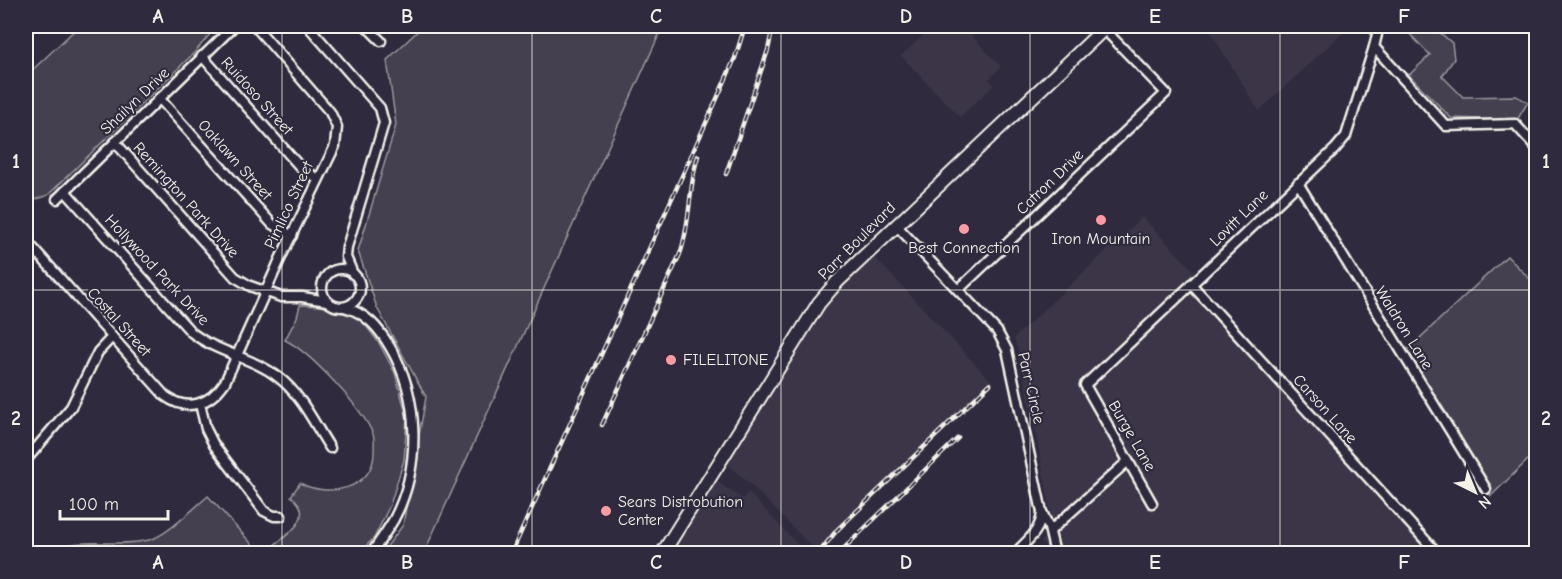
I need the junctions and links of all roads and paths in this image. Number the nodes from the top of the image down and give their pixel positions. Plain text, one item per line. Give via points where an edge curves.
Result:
1 (234, 26) edge
2 (255, 26) edge
3 (308, 26) edge
4 (366, 26) edge
5 (1379, 26) edge
6 (1105, 27) edge
7 (381, 41) dead end
8 (1374, 47) junction
9 (202, 56) junction
10 (159, 98) junction
11 (115, 142) junction
12 (1536, 147) edge
13 (318, 179) junction
14 (1298, 183) junction
15 (65, 191) junction
16 (57, 199) dead end
17 (896, 225) junction
18 (292, 236) junction
19 (26, 240) edge
20 (346, 257) junction
21 (336, 270) junction
22 (353, 274) junction
23 (323, 283) junction
24 (1191, 284) junction
25 (958, 290) junction
26 (266, 293) junction
27 (359, 293) junction
28 (302, 297) junction
29 (327, 301) junction
30 (344, 307) junction
31 (369, 319) junction
32 (112, 337) junction
33 (237, 355) junction
34 (1085, 385) joint
35 (200, 404) junction
36 (330, 448) dead end
37 (26, 460) edge
38 (1128, 461) junction
39 (1486, 489) dead end
40 (1152, 503) dead end
41 (1042, 512) junction
42 (281, 516) dead end
43 (1050, 531) junction
44 (371, 554) edge
45 (662, 554) edge
46 (1014, 554) edge
47 (1055, 554) edge
48 (1437, 554) edge

1 - 9 street, Shailyn Drive
2 - 13 street, Pimlico Street via 330,112 337,127 334,146
3 - 20 street via 380,108 384,123
4 - 7 street
5 - 8 street, Lovitt Lane
6 - 17 main road, Parr Boulevard
6 - 25 street, Catron Drive via 1166,93
8 - 12 street via 1446,126 1515,124
8 - 14 street, Lovitt Lane via 1346,136
9 - 10 street, Shailyn Drive
9 - 13 street, Ruidoso Street via 301,168
10 - 11 street, Shailyn Drive
10 - 18 street, Oaklawn Street via 272,224
11 - 15 street, Shailyn Drive
11 - 26 street, Remington Park Drive via 235,277
13 - 18 street, Pimlico Street
14 - 24 street, Lovitt Lane
14 - 39 street, Waldron Lane
15 - 16 street, Shailyn Drive
15 - 33 street, Hollywood Park Drive via 191,332 208,344
17 - 25 street, Parr Circle
17 - 45 main road, Parr Boulevard via 819,303
18 - 26 street, Pimlico Street
19 - 32 street, Costal Street
20 - 21 street
20 - 22 street
21 - 22 street
21 - 23 street
22 - 27 street via 360,284
23 - 28 street
23 - 29 street
24 - 34 street, Lovitt Lane
24 - 48 street, Carson Lane
25 - 41 street, Parr Circle via 997,331 1007,350
26 - 28 street, Remington Park Drive
26 - 33 street, Pimlico Street
27 - 30 street via 355,301
27 - 31 street
28 - 29 street, Remington Park Drive
29 - 30 street
30 - 31 street
31 - 44 street via 402,369 413,426 404,491 395,517
32 - 35 street, Costal Street via 165,396 178,404
32 - 37 street via 98,352 71,407
33 - 35 street, Pimlico Street via 217,393
33 - 36 street, Hollywood Park Drive via 286,384
34 - 38 street, Burge Lane
35 - 42 street via 209,435 222,457 264,511
38 - 40 street, Burge Lane
38 - 43 street
41 - 43 street, Parr Circle
41 - 46 street via 1035,534
43 - 47 street, Parr Circle

